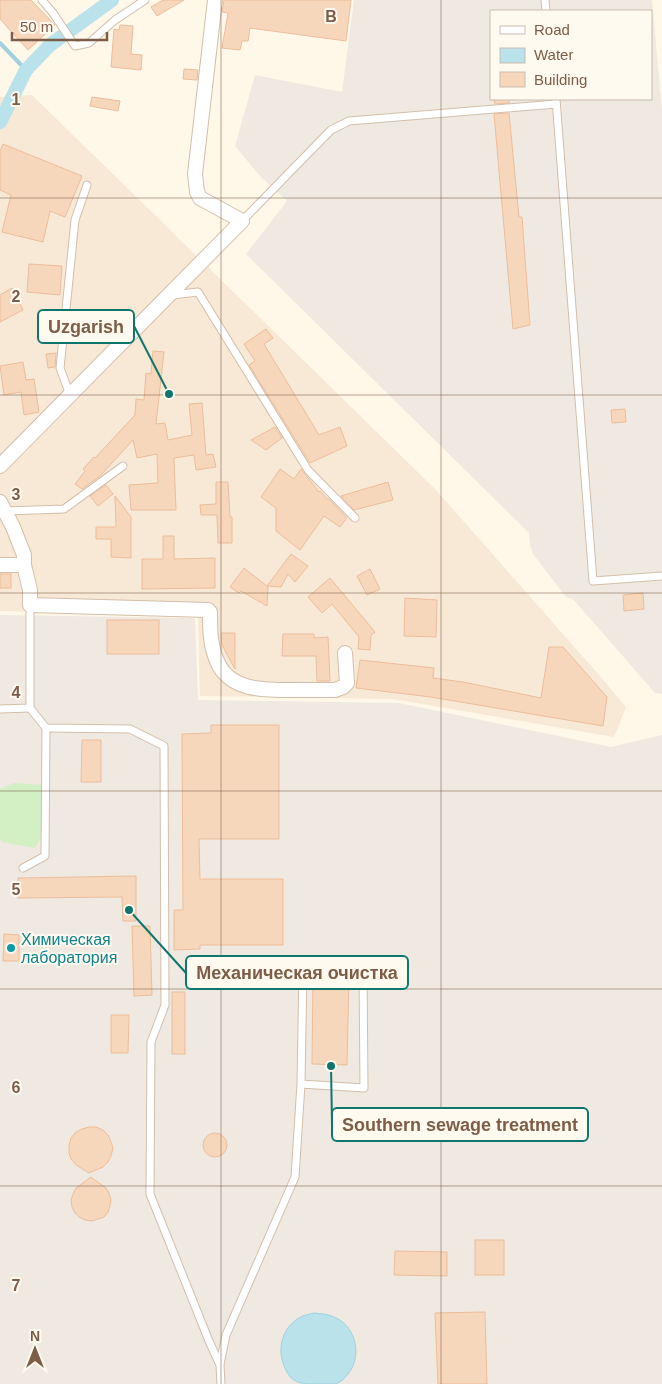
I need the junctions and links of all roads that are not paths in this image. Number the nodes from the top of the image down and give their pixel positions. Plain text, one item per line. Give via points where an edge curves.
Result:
1 (42, 0) edge
2 (145, 0) edge
3 (215, 0) edge
4 (556, 101) edge
5 (87, 185) dead end
6 (242, 220) junction
7 (169, 295) junction
8 (70, 395) junction
9 (0, 466) edge
10 (123, 466) dead end
11 (2, 506) edge
12 (355, 518) dead end
13 (0, 565) edge
14 (24, 565) junction
15 (662, 576) edge
16 (30, 605) junction
17 (345, 653) dead end
18 (30, 708) junction
19 (0, 709) edge
20 (46, 728) junction
21 (23, 868) dead end
22 (301, 1084) junction
23 (220, 1365) junction
24 (221, 1384) edge

1 - 2 lane via 75,46 90,43 115,20
3 - 6 street via 196,186 200,198
4 - 6 lane via 349,121 331,130
4 - 15 lane via 593,581
5 - 8 lane via 75,220 60,368
6 - 7 street
7 - 8 street
7 - 12 lane via 198,292 308,470
8 - 9 street
10 - 11 lane via 64,509
11 - 14 street via 24,555
13 - 14 street
14 - 16 street
16 - 17 street via 208,610 217,663 229,678 247,687 265,690 334,690 343,687 347,683
16 - 18 lane
18 - 19 lane
18 - 20 lane
20 - 21 lane via 45,856
20 - 23 lane via 130,729 164,746 165,1005 151,1042 150,1194
22 - 22 lane via 364,1088 363,970 303,968
22 - 23 lane via 295,1177 226,1335
23 - 24 lane

